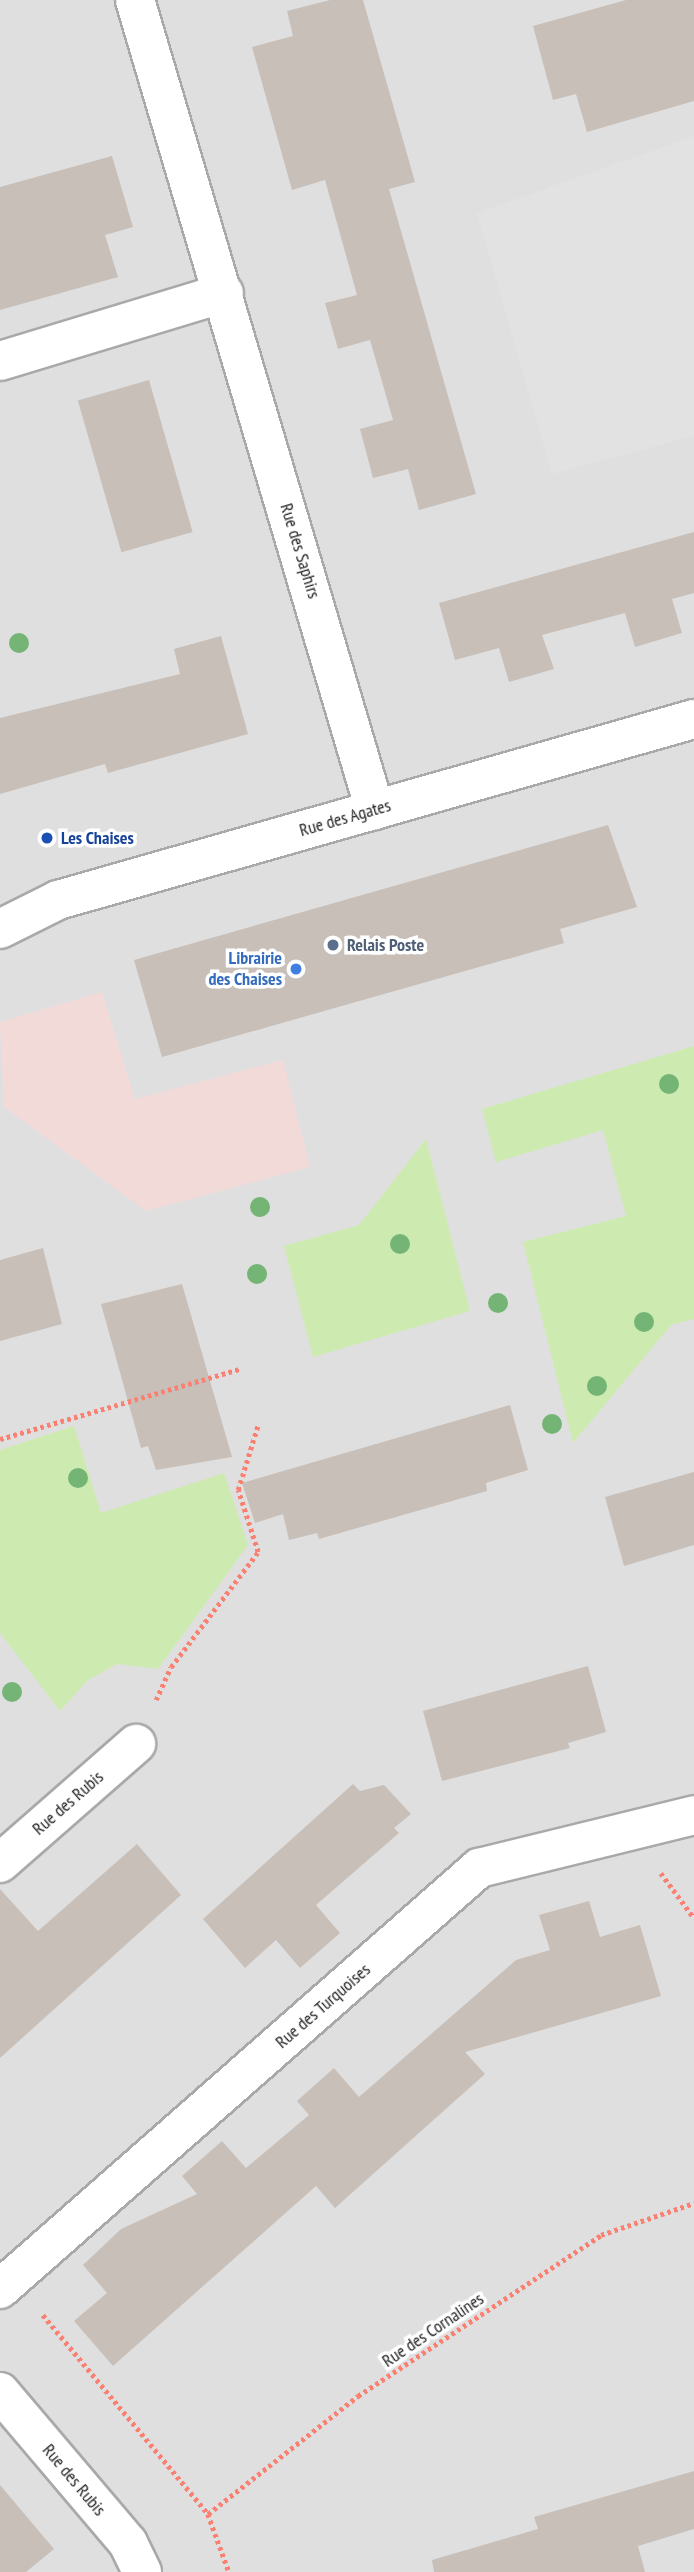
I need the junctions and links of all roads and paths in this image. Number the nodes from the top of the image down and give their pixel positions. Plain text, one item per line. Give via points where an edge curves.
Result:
1 (135, 0) edge
2 (224, 293) junction
3 (0, 361) edge
4 (694, 719) edge
5 (375, 810) junction
6 (0, 929) edge
7 (240, 1369) dead end
8 (258, 1425) dead end
9 (0, 1439) edge
10 (136, 1744) joint
11 (694, 1815) edge
12 (0, 1863) edge
13 (694, 2203) edge
14 (7, 2283) edge
15 (0, 2392) edge
16 (208, 2514) junction
17 (142, 2572) edge
18 (229, 2572) edge

1 - 2 street, Rue des Saphirs
2 - 3 street
2 - 5 street, Rue des Saphirs
4 - 5 street, Rue des Agates
5 - 6 street, Rue des Agates via 58,900
7 - 9 path
8 - 10 path via 238,1490 258,1552 171,1667
10 - 12 street, Rue des Rubis
11 - 14 street, Rue des Turquoises via 479,1868
13 - 16 path, Rue des Cornalines via 601,2235 358,2396
14 - 16 path
15 - 17 street, Rue des Rubis via 128,2543
16 - 18 path

